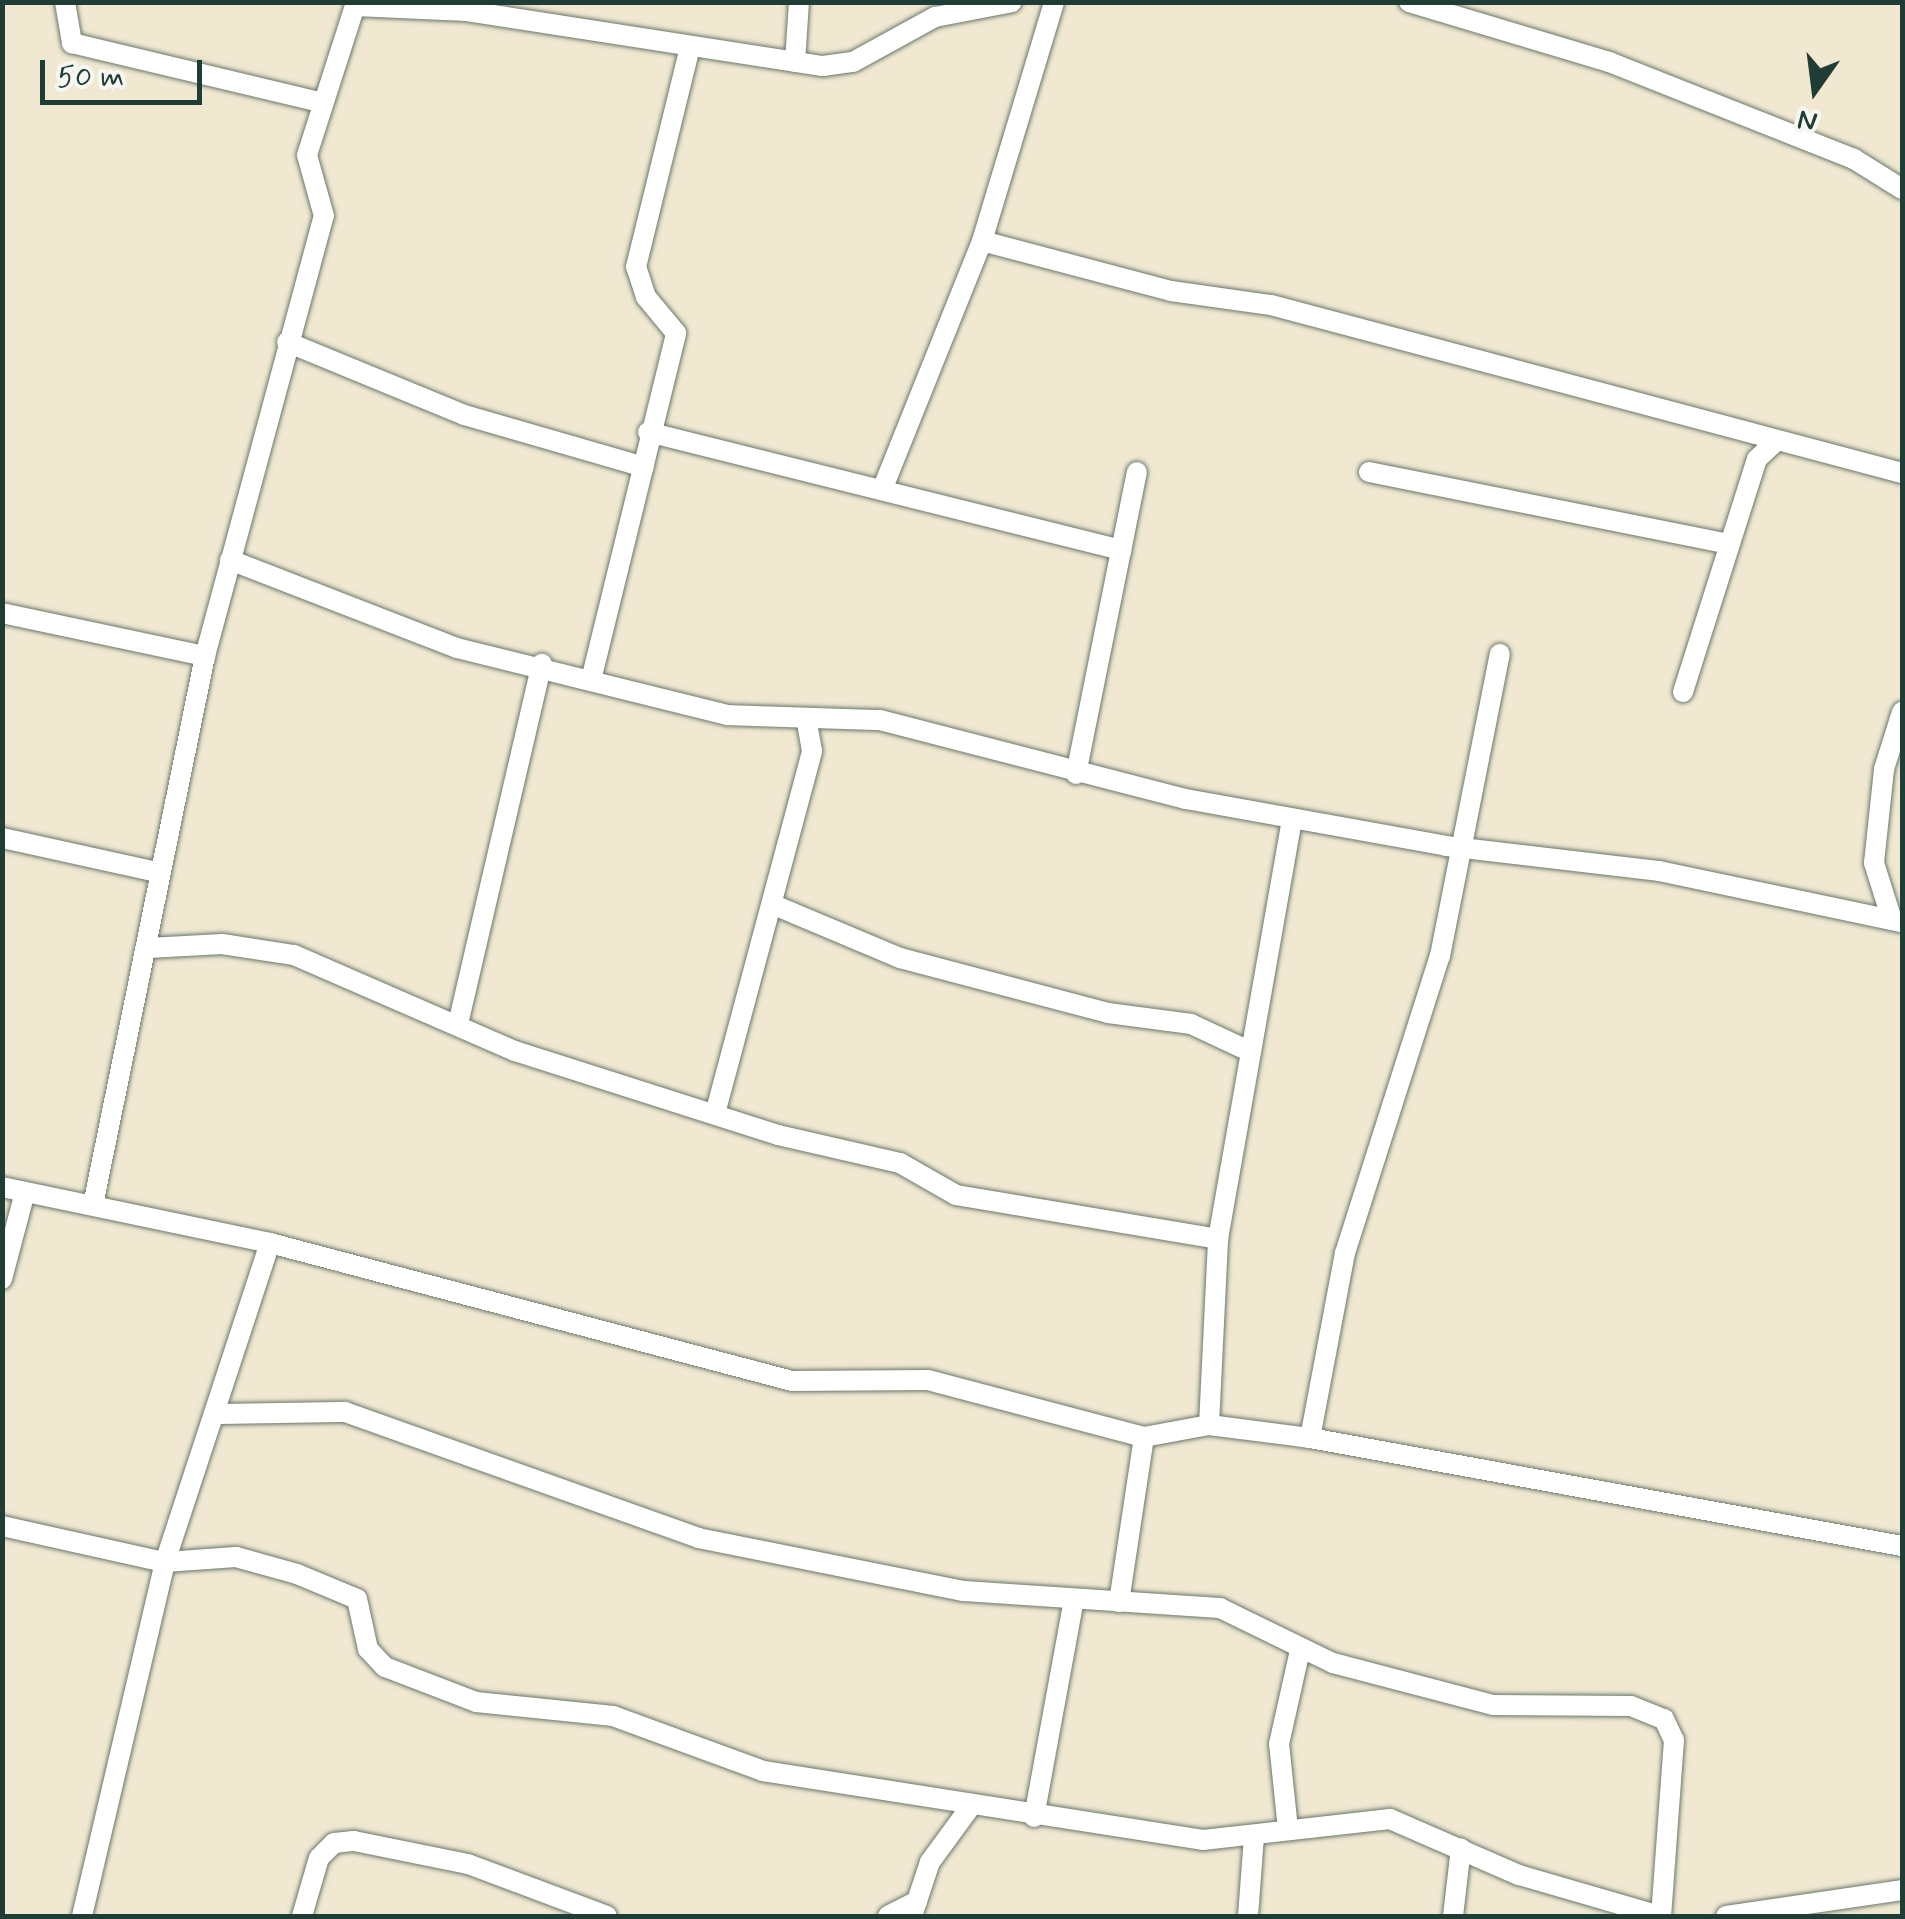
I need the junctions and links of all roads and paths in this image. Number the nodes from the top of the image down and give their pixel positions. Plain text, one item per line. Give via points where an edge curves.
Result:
1 (64, 2) edge
2 (798, 2) edge
3 (1012, 2) edge
4 (1054, 2) edge
5 (1409, 2) edge
6 (356, 4) edge
7 (1477, 11) edge
8 (689, 52) junction
9 (795, 62) junction
10 (323, 103) junction
11 (1902, 189) edge
12 (982, 241) junction
13 (287, 342) junction
14 (648, 432) junction
15 (1776, 441) junction
16 (644, 467) junction
17 (1137, 472) dead end
18 (1369, 472) dead end
19 (1902, 473) edge
20 (882, 490) junction
21 (1728, 544) junction
22 (1122, 550) junction
23 (230, 560) junction
24 (2, 612) edge
25 (1500, 654) dead end
26 (205, 656) junction
27 (542, 664) junction
28 (592, 676) junction
29 (1684, 692) dead end
30 (1902, 712) edge
31 (808, 722) junction
32 (1076, 774) junction
33 (1292, 818) junction
34 (2, 838) edge
35 (1461, 847) junction
36 (156, 872) junction
37 (774, 905) junction
38 (1897, 921) edge
39 (148, 948) junction
40 (458, 1024) junction
41 (1250, 1052) junction
42 (716, 1110) junction
43 (2, 1187) edge
44 (25, 1192) junction
45 (92, 1205) junction
46 (1218, 1239) junction
47 (270, 1243) junction
48 (2, 1280) edge
49 (214, 1414) junction
50 (1208, 1425) junction
51 (1144, 1436) junction
52 (1310, 1438) junction
53 (2, 1526) edge
54 (1902, 1546) edge
55 (165, 1562) junction
56 (1119, 1602) junction
57 (1073, 1604) junction
58 (1300, 1650) junction
59 (971, 1806) junction
60 (1034, 1817) junction
61 (1288, 1829) junction
62 (1254, 1837) junction
63 (1461, 1848) junction
64 (1902, 1890) edge
65 (914, 1909) edge
66 (82, 1916) edge
67 (302, 1916) edge
68 (608, 1916) edge
69 (888, 1916) edge
70 (1248, 1916) edge
71 (1453, 1916) edge
72 (1660, 1916) edge
73 (1726, 1916) edge

1 - 10 street via 72,43
2 - 9 street
3 - 9 street via 935,18 854,62
4 - 12 street
5 - 7 street
6 - 8 street via 467,11
6 - 10 street
7 - 11 street via 1806,138
8 - 9 street
8 - 14 street via 636,267 646,297 676,334
10 - 13 street via 307,155 324,216
12 - 15 street via 1157,288 1271,305
12 - 20 street
13 - 16 street via 464,415
13 - 23 street
14 - 16 street
14 - 20 street
15 - 19 street
15 - 21 street via 1757,459
16 - 28 street
17 - 22 street
18 - 21 street
20 - 22 street
21 - 29 street
22 - 32 street
23 - 26 street
23 - 27 street via 457,648
24 - 26 street
25 - 35 street
26 - 36 street
27 - 28 street
27 - 40 street
28 - 31 street via 727,715
30 - 38 street via 1876,829 1879,898
31 - 32 street via 880,720
31 - 37 street via 812,751
32 - 33 street
33 - 35 street
33 - 41 street
34 - 36 street
35 - 38 street via 1659,871
35 - 52 street via 1422,1028 1345,1252
36 - 39 street
37 - 41 street via 900,958 1108,1013 1190,1024
37 - 42 street
39 - 40 street via 222,944 294,955
39 - 45 street
40 - 42 street via 548,1063
41 - 46 street
42 - 46 street via 900,1163 956,1195
43 - 44 street
44 - 45 street
44 - 48 street
45 - 47 street
46 - 50 street
47 - 49 street
47 - 51 street via 792,1381 928,1380
49 - 55 street
49 - 57 street via 345,1412 698,1538
50 - 51 street
50 - 52 street
51 - 56 street
52 - 54 street
53 - 55 street
55 - 59 street via 236,1556 338,1588 357,1599 368,1650 385,1667 476,1702 582,1708 763,1771
55 - 66 street
56 - 57 street
56 - 58 street via 1220,1608
57 - 60 street
58 - 61 street via 1279,1744
58 - 72 street via 1493,1704 1630,1706 1664,1719 1678,1774
59 - 60 street
59 - 65 street via 937,1849
60 - 62 street via 1203,1840
61 - 62 street
61 - 63 street via 1390,1819
62 - 70 street
63 - 71 street
63 - 72 street
64 - 73 street
65 - 69 street
67 - 68 street via 319,1858 334,1842 354,1841 468,1864

